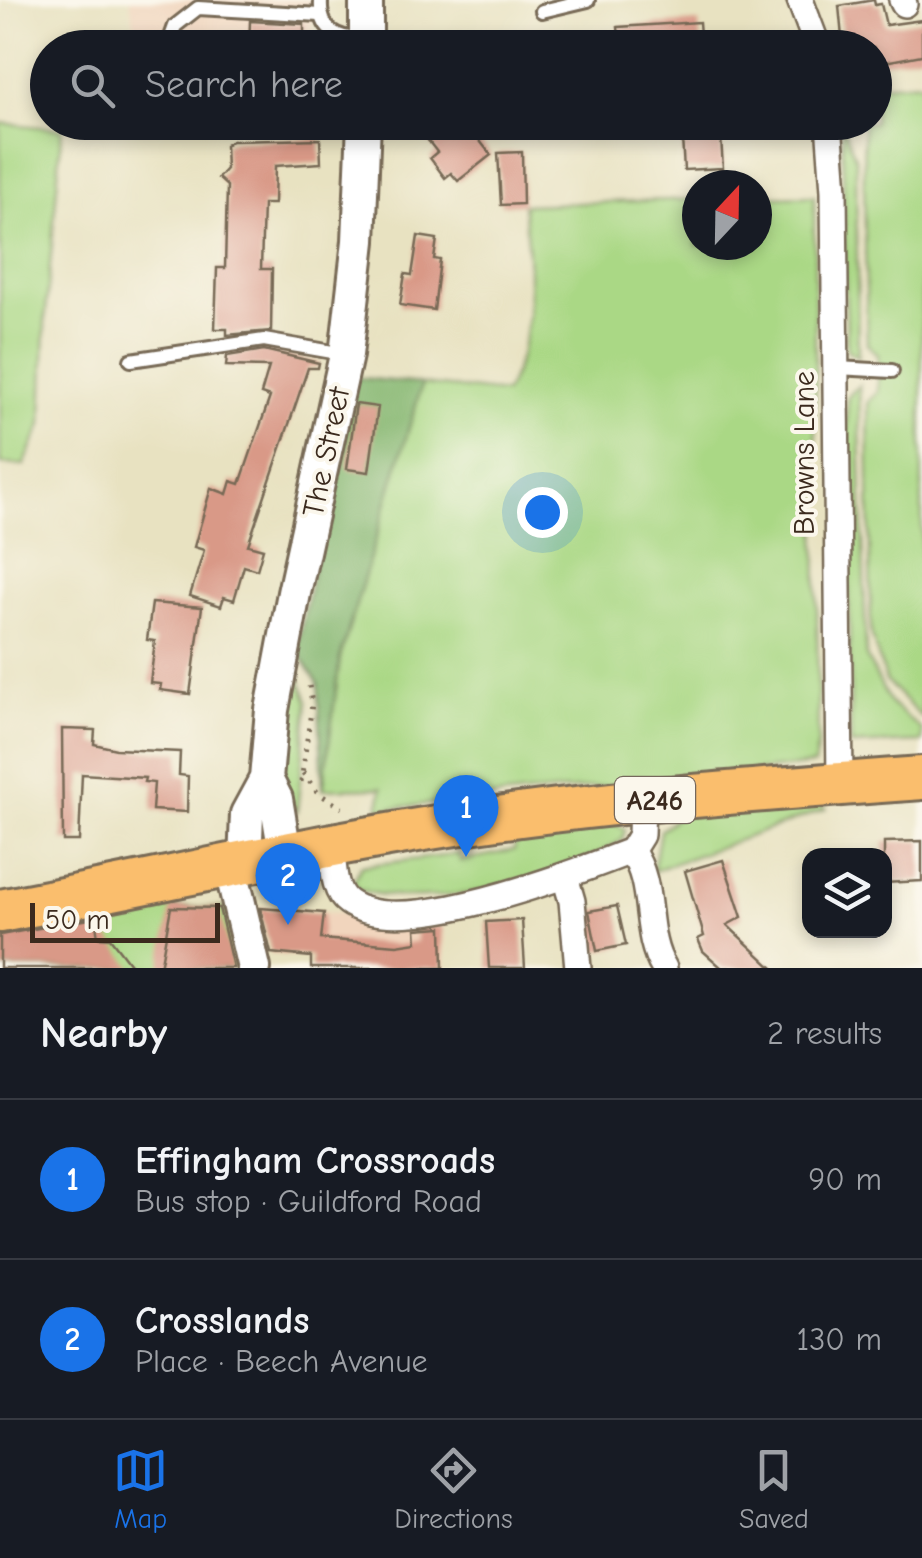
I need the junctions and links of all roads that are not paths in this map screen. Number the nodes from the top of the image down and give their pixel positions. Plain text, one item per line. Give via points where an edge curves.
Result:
1 (366, 0) edge
2 (588, 0) edge
3 (800, 0) edge
4 (320, 7) edge
5 (542, 11) dead end
6 (174, 30) edge
7 (366, 30) edge
8 (811, 30) edge
9 (363, 140) edge
10 (830, 140) edge
11 (346, 355) junction
12 (131, 360) dead end
13 (836, 368) junction
14 (892, 372) dead end
15 (922, 778) edge
16 (840, 784) junction
17 (642, 801) junction
18 (334, 830) junction
19 (630, 851) junction
20 (253, 860) junction
21 (564, 876) junction
22 (0, 911) edge
23 (254, 968) edge
24 (578, 968) edge
25 (664, 968) edge

1 - 7 street
2 - 5 lane
3 - 8 street
4 - 6 lane via 198,8
9 - 11 street, The Street
10 - 13 street, Browns Lane
11 - 12 lane via 264,340
11 - 20 street, The Street via 283,652 266,780 276,800
13 - 14 lane
13 - 16 street, Browns Lane
15 - 16 main road, A246
16 - 17 main road, A246
17 - 18 main road, A246
17 - 19 street via 641,835
18 - 20 main road, A246
18 - 21 street via 339,892 372,910 467,907
19 - 21 street
19 - 25 street via 644,879 653,951
20 - 22 main road, A246
20 - 23 street, The Street
21 - 24 street

